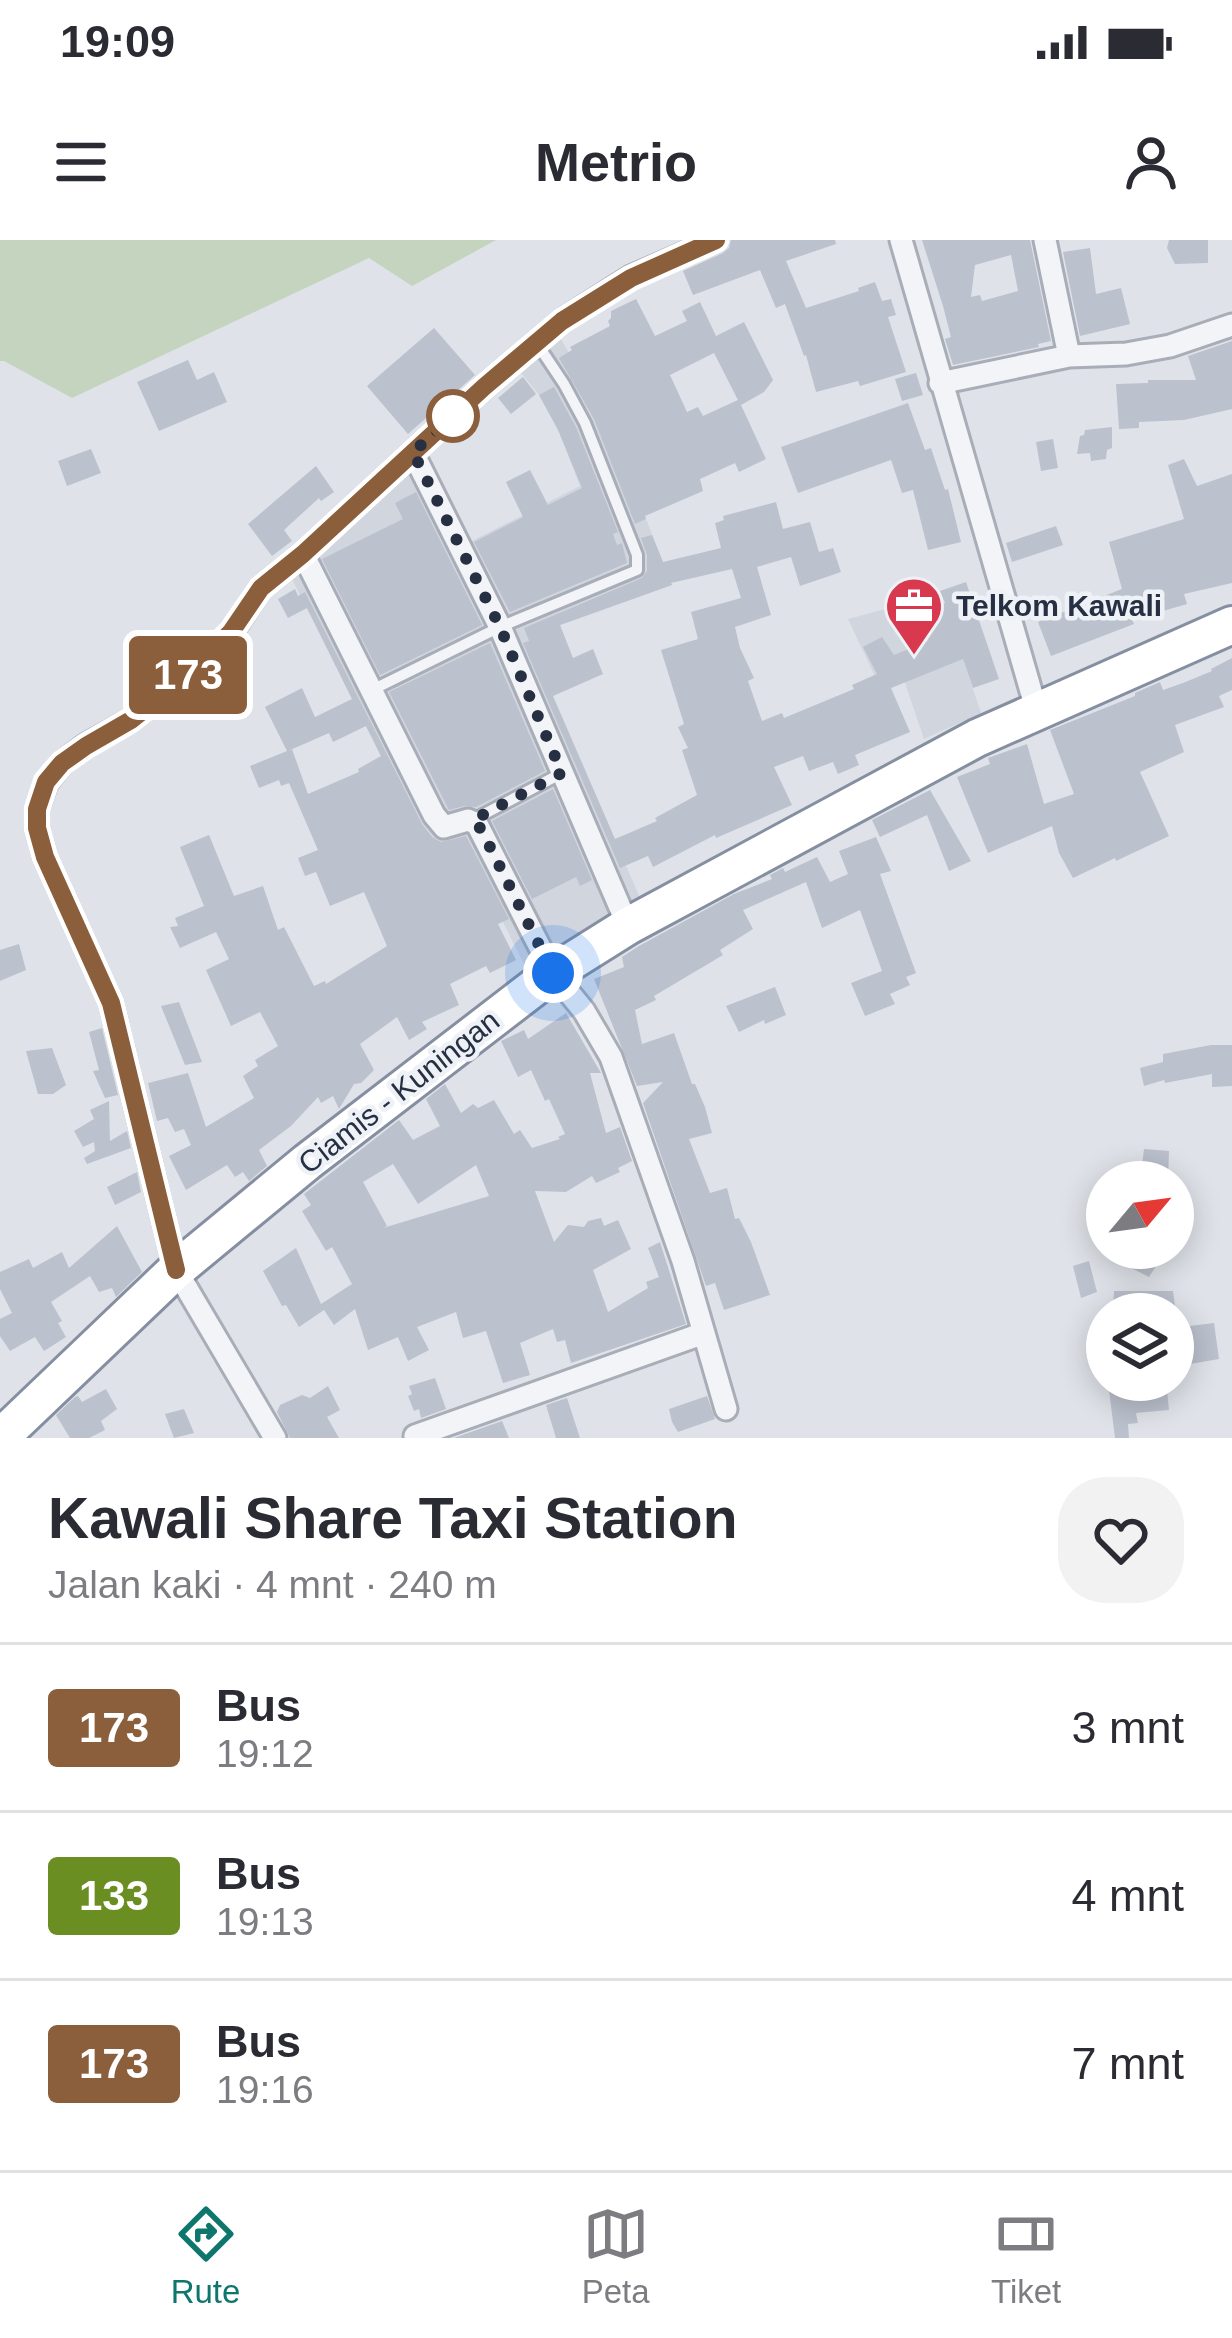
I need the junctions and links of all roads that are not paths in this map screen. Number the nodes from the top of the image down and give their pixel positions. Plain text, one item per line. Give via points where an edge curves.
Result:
1 (716, 240) edge
2 (901, 240) edge
3 (1045, 240) edge
4 (1232, 325) edge
5 (536, 342) junction
6 (1070, 356) junction
7 (940, 383) junction
8 (413, 452) junction
9 (303, 554) junction
10 (1232, 625) edge
11 (500, 627) junction
12 (372, 691) junction
13 (1037, 712) junction
14 (562, 773) junction
15 (473, 820) junction
16 (628, 926) junction
17 (553, 973) junction
18 (176, 1270) junction
19 (704, 1334) junction
20 (726, 1409) dead end
21 (415, 1436) edge
22 (0, 1438) edge
23 (275, 1438) edge

1 - 5 street via 631,278
2 - 7 street
3 - 6 street
4 - 6 street via 1170,346
5 - 8 street
5 - 11 lane via 585,423 638,563 633,573
6 - 7 street
7 - 13 street
8 - 9 street
8 - 11 street
9 - 12 street
9 - 18 street via 261,588 195,669 62,763 37,809 45,857 116,1020
10 - 13 highway, Ciamis - Kuningan
11 - 12 lane
11 - 14 street
12 - 15 street via 440,824
13 - 16 highway, Ciamis - Kuningan
14 - 15 lane
14 - 16 street
15 - 17 street
16 - 17 highway, Ciamis - Kuningan
17 - 18 highway, Ciamis - Kuningan
17 - 19 street via 611,1057
18 - 22 highway, Ciamis - Kuningan
18 - 23 street
19 - 20 street
19 - 21 street

